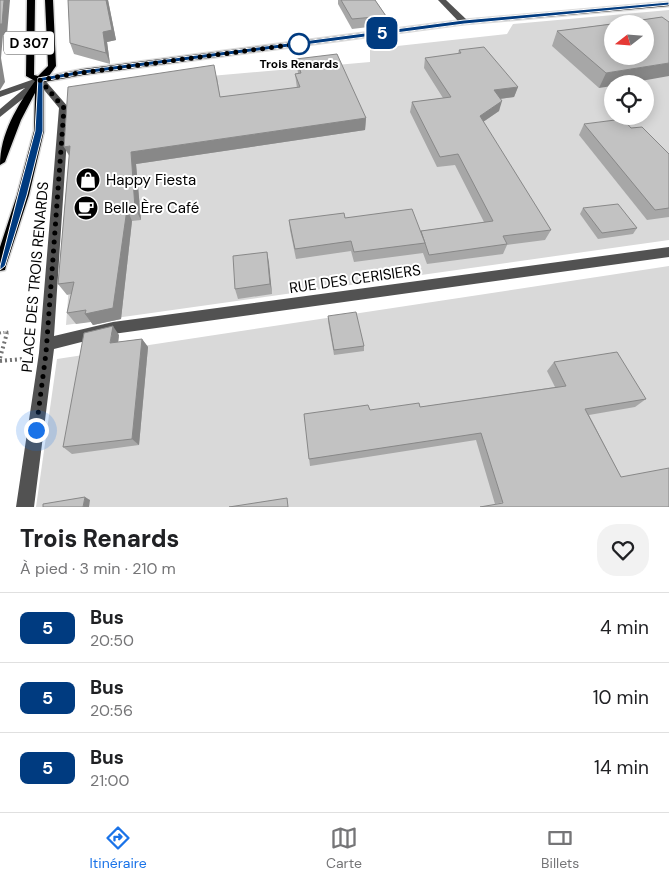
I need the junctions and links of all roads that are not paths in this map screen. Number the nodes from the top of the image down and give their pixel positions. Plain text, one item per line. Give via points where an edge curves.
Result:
1 (31, 0) edge
2 (49, 0) edge
3 (442, 0) edge
4 (669, 4) edge
5 (464, 22) junction
6 (40, 80) junction
7 (0, 94) edge
8 (0, 114) edge
9 (0, 162) edge
10 (669, 252) edge
11 (0, 266) edge
12 (47, 344) junction
13 (25, 507) edge

1 - 6 main road, D 307 via 30,76
2 - 6 main road, D 307 via 52,66
3 - 5 street
4 - 5 main road
5 - 6 main road
6 - 7 street
6 - 8 street
6 - 9 main road, D 307 via 14,124
6 - 11 main road, D 307 via 39,131
6 - 12 street, PLACE DES TROIS RENARDS via 64,108
10 - 12 street, RUE DES CERISIERS via 113,328
12 - 13 street, PLACE DES TROIS RENARDS

